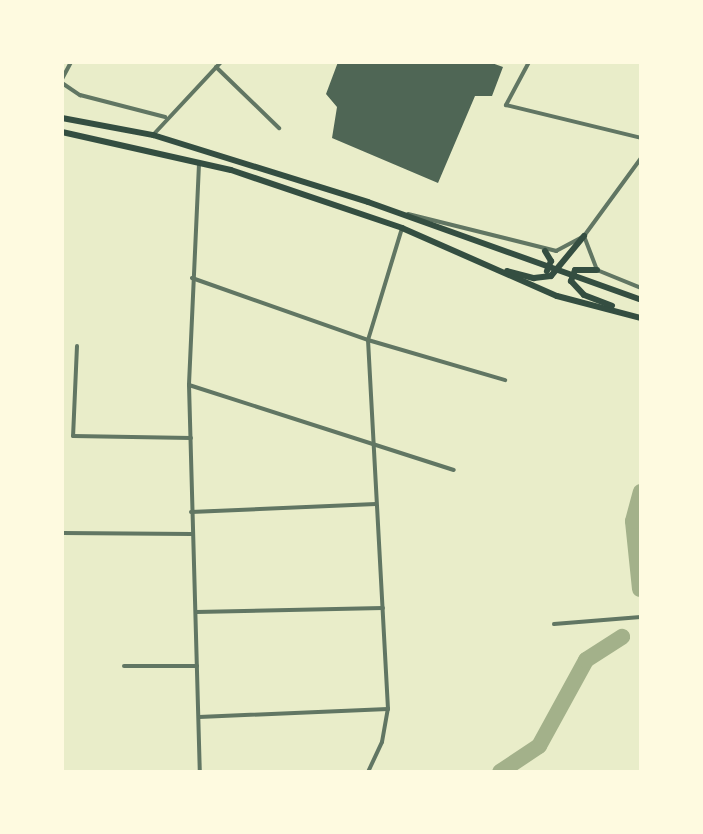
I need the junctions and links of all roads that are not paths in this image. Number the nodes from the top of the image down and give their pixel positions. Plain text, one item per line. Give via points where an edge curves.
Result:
1 (71, 62) edge
2 (221, 62) edge
3 (529, 62) edge
4 (216, 67) junction
5 (62, 81) edge
6 (165, 117) junction
7 (62, 118) edge
8 (279, 128) dead end
9 (62, 132) edge
10 (153, 135) junction
11 (641, 138) edge
12 (641, 158) edge
13 (199, 162) junction
14 (403, 215) junction
15 (402, 228) junction
16 (584, 236) junction
17 (545, 251) junction
18 (488, 266) junction
19 (597, 270) junction
20 (543, 277) junction
21 (192, 278) junction
22 (641, 288) edge
23 (641, 300) edge
24 (640, 318) edge
25 (368, 340) junction
26 (77, 346) dead end
27 (505, 380) dead end
28 (189, 385) junction
29 (191, 438) junction
30 (371, 446) junction
31 (454, 470) dead end
32 (376, 504) junction
33 (191, 512) junction
34 (62, 533) edge
35 (192, 534) junction
36 (383, 608) junction
37 (196, 612) junction
38 (641, 617) edge
39 (554, 624) dead end
40 (124, 666) dead end
41 (197, 666) junction
42 (388, 709) junction
43 (199, 717) junction
44 (200, 772) edge
45 (368, 772) edge

1 - 5 street
2 - 4 street
3 - 11 street via 506,105
4 - 6 street
4 - 8 street
5 - 6 street via 80,95
6 - 10 street
7 - 10 main road
9 - 13 main road
10 - 14 main road
12 - 16 street
13 - 15 main road
13 - 21 street
14 - 17 street
14 - 23 main road
15 - 18 main road
15 - 25 street
16 - 17 street
16 - 19 street
16 - 20 main road via 565,264
17 - 20 main road via 551,261
18 - 20 main road
18 - 24 main road via 557,296
19 - 22 street
19 - 24 main road via 575,270 574,287
21 - 25 street
21 - 28 street
25 - 27 street
25 - 30 street
26 - 29 street via 73,436
28 - 29 street
28 - 30 street
29 - 33 street
30 - 31 street
30 - 32 street
32 - 33 street
32 - 36 street
33 - 35 street
34 - 35 street
35 - 37 street
36 - 37 street
36 - 42 street
37 - 41 street
38 - 39 street
40 - 41 street
41 - 43 street
42 - 43 street
42 - 45 street via 382,742
43 - 44 street

